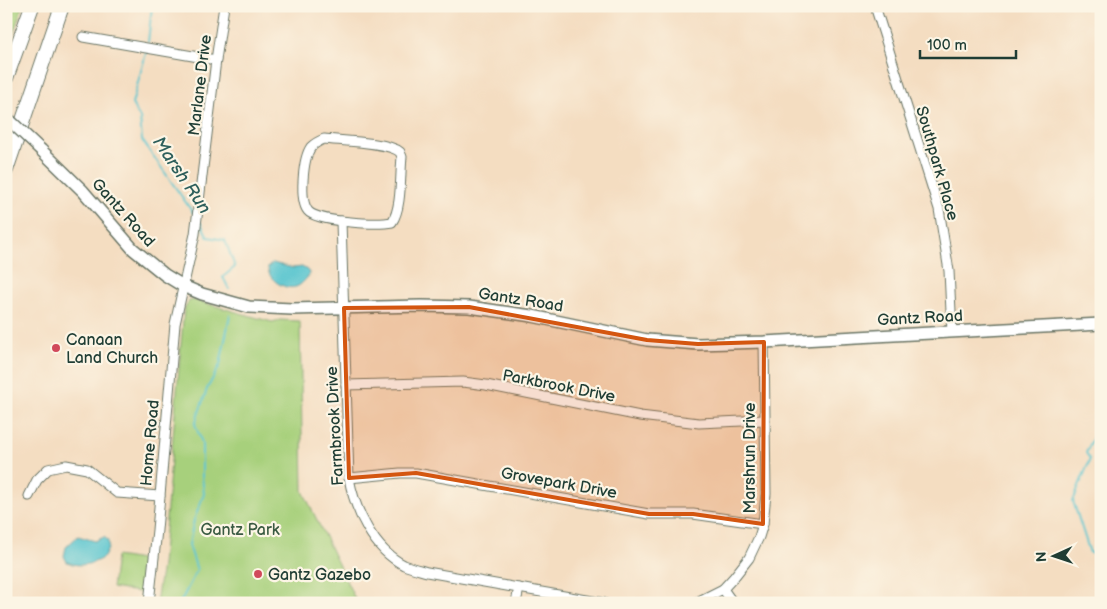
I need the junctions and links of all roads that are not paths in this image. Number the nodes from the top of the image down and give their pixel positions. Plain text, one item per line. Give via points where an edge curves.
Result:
1 (32, 6) edge
2 (62, 6) edge
3 (224, 6) edge
4 (875, 6) edge
5 (84, 37) dead end
6 (216, 60) junction
7 (6, 78) edge
8 (6, 117) edge
9 (6, 170) edge
10 (341, 221) junction
11 (183, 286) junction
12 (344, 308) junction
13 (1101, 324) edge
14 (952, 332) junction
15 (764, 342) junction
16 (346, 385) junction
17 (764, 420) junction
18 (349, 478) junction
19 (29, 496) dead end
20 (160, 496) junction
21 (763, 524) junction
22 (519, 588) junction
23 (722, 588) junction
24 (149, 603) edge
25 (516, 603) edge
26 (604, 603) edge
27 (695, 603) edge
28 (733, 603) edge

1 - 7 highway
2 - 9 highway
3 - 6 street, Marlane Drive
4 - 14 street, Southpark Place via 939,209 949,271
5 - 6 street
6 - 11 street, Marlane Drive via 197,219
8 - 11 main road, Gantz Road, bridge via 84,191 133,250
10 - 10 street via 315,216 305,204 303,176 309,152 317,141 356,142 400,152 397,212 392,222
10 - 12 street, Farmbrook Drive
11 - 12 main road, Gantz Road via 249,307
11 - 20 street, Home Road via 174,324
12 - 15 main road, Gantz Road via 470,307 532,316 647,340 698,344
12 - 16 street, Farmbrook Drive
13 - 14 main road, Gantz Road
14 - 15 main road, Gantz Road
15 - 17 street, Marshrun Drive
16 - 17 street, Parkbrook Drive via 463,382 640,416 699,423
16 - 18 street, Farmbrook Drive
17 - 21 street, Marshrun Drive via 766,494
18 - 21 street, Grovepark Drive via 416,473 649,514 693,514
18 - 22 street, Farmbrook Drive via 351,492 367,528 384,550 404,565
19 - 20 street via 37,480 48,469 66,465 87,469 117,493
20 - 24 street, Home Road
21 - 23 street, Marshrun Drive via 749,558
22 - 25 street
22 - 26 street, Farmbrook Drive
23 - 27 street, Marshrun Drive
23 - 28 street

